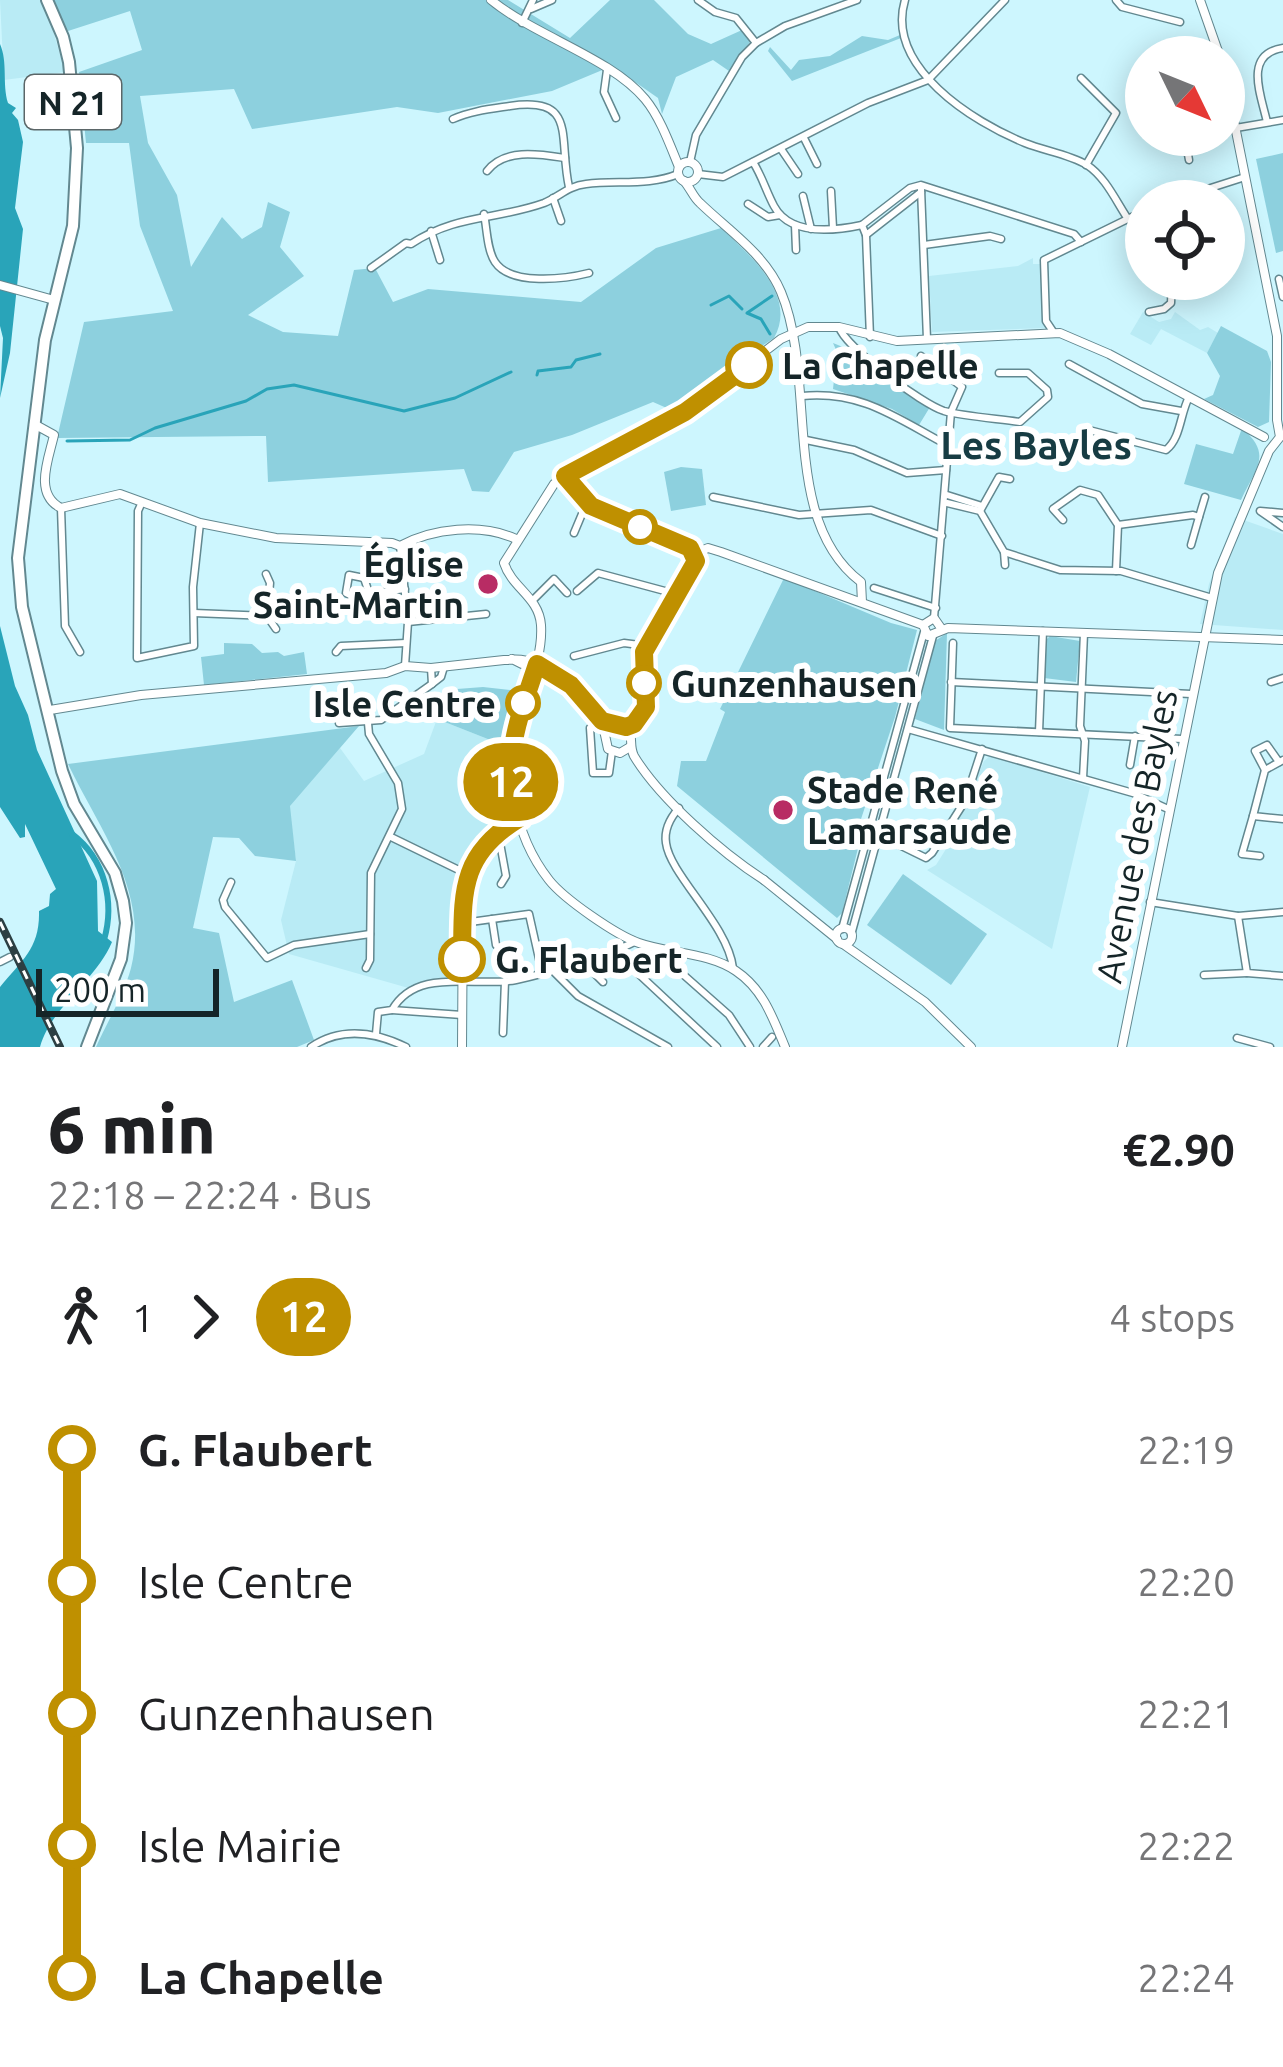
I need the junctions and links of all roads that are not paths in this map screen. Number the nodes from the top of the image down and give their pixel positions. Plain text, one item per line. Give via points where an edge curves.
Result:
1 (47, 0) edge
2 (491, 0) edge
3 (552, 0) edge
4 (698, 0) edge
5 (828, 0) edge
6 (857, 0) edge
7 (905, 0) edge
8 (1005, 0) edge
9 (1116, 0) edge
10 (1200, 0) edge
11 (532, 4) edge
12 (831, 10) junction
13 (522, 22) junction
14 (1180, 22) dead end
15 (1213, 36) edge
16 (756, 43) junction
17 (1283, 48) edge
18 (607, 70) junction
19 (1081, 78) dead end
20 (928, 80) junction
21 (616, 118) dead end
22 (453, 119) dead end
23 (1283, 120) edge
24 (1267, 122) junction
25 (1245, 126) edge
26 (804, 137) junction
27 (781, 149) junction
28 (1189, 156) edge
29 (1241, 156) edge
30 (565, 158) junction
31 (1190, 160) dead end
32 (752, 162) junction
33 (818, 164) dead end
34 (1086, 165) junction
35 (487, 172) dead end
36 (686, 172) junction
37 (797, 174) dead end
38 (1245, 177) junction
39 (1236, 180) edge
40 (569, 187) junction
41 (921, 189) junction
42 (831, 191) dead end
43 (803, 196) dead end
44 (553, 198) junction
45 (748, 204) dead end
46 (484, 214) junction
47 (780, 214) junction
48 (1125, 214) edge
49 (1125, 217) edge
50 (561, 221) dead end
51 (795, 225) junction
52 (862, 225) junction
53 (833, 228) junction
54 (812, 229) junction
55 (431, 230) junction
56 (866, 235) junction
57 (1000, 239) dead end
58 (1081, 242) junction
59 (924, 245) junction
60 (796, 250) dead end
61 (440, 260) dead end
62 (371, 268) dead end
63 (589, 273) dead end
64 (1265, 281) junction
65 (0, 285) edge
66 (1282, 286) edge
67 (1172, 300) edge
68 (55, 301) junction
69 (1149, 312) dead end
70 (839, 327) junction
71 (792, 332) junction
72 (1054, 333) junction
73 (870, 337) junction
74 (927, 339) junction
75 (921, 356) dead end
76 (1069, 364) dead end
77 (999, 373) dead end
78 (802, 396) junction
79 (1189, 397) junction
80 (1181, 411) junction
81 (951, 412) junction
82 (34, 424) junction
83 (1089, 430) dead end
84 (1269, 435) junction
85 (806, 440) junction
86 (949, 446) junction
87 (947, 470) junction
88 (565, 476) junction
89 (1010, 479) dead end
90 (713, 497) dead end
91 (1205, 497) dead end
92 (947, 499) junction
93 (142, 502) junction
94 (587, 502) junction
95 (1246, 503) junction
96 (61, 508) junction
97 (981, 509) junction
98 (1260, 511) junction
99 (1283, 512) edge
100 (814, 514) junction
101 (1199, 517) junction
102 (1063, 520) dead end
103 (200, 524) junction
104 (1118, 525) junction
105 (1283, 527) edge
106 (574, 532) dead end
107 (944, 536) junction
108 (516, 539) junction
109 (1191, 545) dead end
110 (400, 546) junction
111 (1004, 552) junction
112 (696, 554) junction
113 (1005, 565) dead end
114 (1117, 571) junction
115 (266, 574) dead end
116 (850, 574) junction
117 (874, 587) dead end
118 (404, 590) junction
119 (369, 593) dead end
120 (676, 594) junction
121 (847, 596) junction
122 (1212, 598) junction
123 (533, 600) junction
124 (862, 602) junction
125 (194, 613) junction
126 (935, 613) junction
127 (486, 614) dead end
128 (267, 616) junction
129 (408, 622) junction
130 (276, 629) dead end
131 (930, 630) junction
132 (1043, 631) junction
133 (1084, 633) junction
134 (1203, 636) junction
135 (1283, 640) edge
136 (406, 643) junction
137 (952, 643) dead end
138 (647, 646) junction
139 (80, 652) dead end
140 (336, 652) dead end
141 (574, 656) dead end
142 (537, 664) junction
143 (405, 666) junction
144 (444, 667) junction
145 (431, 668) junction
146 (1283, 678) edge
147 (951, 682) junction
148 (1271, 682) dead end
149 (432, 684) junction
150 (1040, 686) junction
151 (1082, 688) junction
152 (1191, 694) junction
153 (50, 710) junction
154 (339, 723) dead end
155 (368, 723) junction
156 (607, 726) junction
157 (902, 727) junction
158 (590, 728) dead end
159 (630, 728) junction
160 (1039, 732) junction
161 (1083, 734) junction
162 (1136, 736) junction
163 (1182, 739) junction
164 (982, 749) junction
165 (629, 750) junction
166 (612, 752) junction
167 (1281, 761) edge
168 (1130, 765) dead end
169 (1265, 770) junction
170 (1083, 778) junction
171 (679, 808) junction
172 (1168, 809) junction
173 (1253, 816) junction
174 (520, 818) junction
175 (1283, 819) edge
176 (499, 832) junction
177 (872, 832) junction
178 (391, 837) junction
179 (1260, 856) dead end
180 (467, 874) junction
181 (231, 882) dead end
182 (502, 884) dead end
183 (1150, 902) junction
184 (1283, 912) edge
185 (1238, 916) junction
186 (492, 919) junction
187 (463, 923) junction
188 (370, 934) junction
189 (844, 936) junction
190 (634, 942) junction
191 (672, 949) junction
192 (614, 950) junction
193 (10, 957) dead end
194 (580, 959) junction
195 (0, 962) edge
196 (365, 968) dead end
197 (733, 968) junction
198 (546, 970) junction
199 (1247, 973) junction
200 (1204, 975) dead end
201 (1283, 976) edge
202 (461, 979) junction
203 (515, 980) junction
204 (505, 981) junction
205 (603, 982) dead end
206 (392, 1010) junction
207 (462, 1015) junction
208 (503, 1033) dead end
209 (376, 1034) junction
210 (772, 1037) dead end
211 (1237, 1038) dead end
212 (1283, 1044) edge
213 (87, 1047) edge
214 (311, 1047) edge
215 (406, 1047) edge
216 (462, 1047) edge
217 (668, 1047) edge
218 (717, 1047) edge
219 (750, 1047) edge
220 (764, 1047) edge
221 (785, 1047) edge
222 (971, 1047) edge
223 (1122, 1047) edge
224 (1270, 1047) edge

1 - 68 main road, N 21 via 63,37 77,148
2 - 13 main road
3 - 11 street
4 - 16 street via 736,17
5 - 12 street
6 - 12 street
7 - 20 street via 903,36
8 - 20 street
9 - 14 street
10 - 15 main road
11 - 13 street
12 - 16 street
13 - 18 main road
16 - 36 street via 696,135
17 - 24 street via 1258,63
18 - 21 street via 604,92
18 - 36 main road via 645,99
19 - 34 street via 1116,112
20 - 26 street
20 - 34 street via 1002,132
22 - 30 street via 549,106 558,114
23 - 24 street
24 - 25 street
26 - 27 street
26 - 33 street
27 - 32 street
27 - 37 street
28 - 31 street
29 - 38 main road
30 - 35 street via 528,152
30 - 40 street
32 - 36 street via 723,176
32 - 47 street
34 - 48 street
36 - 40 street
36 - 71 main road via 696,200 775,279
38 - 39 street
38 - 64 main road
40 - 44 street
41 - 52 street via 910,188
41 - 56 street
41 - 58 street
41 - 59 street
42 - 53 street
43 - 54 street
44 - 46 street
44 - 50 street
45 - 47 street via 768,217
46 - 55 street
46 - 63 street via 500,268 543,278
47 - 51 street
49 - 58 street
51 - 54 street
51 - 60 street
52 - 53 street
52 - 56 street
53 - 54 street
55 - 61 street
55 - 62 street
56 - 73 street
57 - 59 street
58 - 72 street via 1044,260 1046,321
59 - 74 street
64 - 66 street
64 - 84 main road via 1280,354
65 - 68 main road
67 - 69 street
68 - 82 main road, N 21
70 - 71 main road
70 - 73 main road
70 - 81 street via 862,356
71 - 78 main road
71 - 88 main road via 709,397
72 - 74 main road
72 - 79 main road
73 - 74 main road
75 - 81 street via 962,387
76 - 80 street via 1142,404
77 - 81 street via 1028,373 1048,397 1021,422
78 - 85 main road
78 - 86 street via 861,401
79 - 80 street
79 - 84 main road
80 - 83 street via 1166,450
81 - 86 street
82 - 96 main road via 54,435 47,495
82 - 153 main road, N 21 via 20,593
84 - 95 main road, Avenue des Bayles
85 - 87 street via 907,473
85 - 100 main road
86 - 87 street
87 - 92 street
88 - 94 main road
88 - 108 main road
89 - 97 street via 1000,477
90 - 100 street
91 - 101 street
92 - 97 street
92 - 107 street
93 - 96 main road via 112,494
93 - 103 main road
93 - 125 street via 137,658 194,646
94 - 106 street
94 - 112 main road via 646,538
95 - 98 street
95 - 122 main road, Avenue des Bayles
96 - 139 street via 65,626
97 - 111 street
98 - 99 street
98 - 105 street
100 - 107 street via 871,510
100 - 116 main road
101 - 104 street
101 - 109 street
102 - 104 street via 1053,508 1080,490 1098,495
103 - 110 main road via 299,542
103 - 125 street
104 - 114 street
107 - 126 street
108 - 110 main road via 458,529
108 - 123 main road via 505,566
110 - 118 street
111 - 113 street
111 - 114 street via 1060,570
112 - 120 street
112 - 121 main road via 709,548
114 - 122 street
115 - 128 street
116 - 121 main road
116 - 124 main road via 861,582
117 - 126 street
118 - 119 street
118 - 129 street
120 - 123 street via 598,573 572,592 554,579
120 - 138 street
121 - 124 main road
122 - 134 main road, Avenue des Bayles
123 - 142 main road via 541,628
124 - 131 main road
125 - 128 street
126 - 131 main road
127 - 129 street
128 - 130 street
129 - 136 street
131 - 132 main road
131 - 157 street
132 - 133 main road
132 - 150 street
133 - 134 main road
133 - 151 street
134 - 135 main road
134 - 152 main road, Avenue des Bayles
136 - 140 street
136 - 143 street
137 - 147 street
138 - 141 street via 624,643
138 - 159 street via 646,707
142 - 144 main road
142 - 156 main road via 571,685
142 - 174 main road via 510,749
143 - 145 main road
143 - 153 main road
144 - 145 main road
144 - 149 street
145 - 149 street
146 - 148 street
147 - 150 street
147 - 160 street via 950,728
149 - 155 street
150 - 151 street
150 - 160 street
151 - 152 street
151 - 161 street
152 - 163 main road, Avenue des Bayles
153 - 213 main road, N 21 via 69,791 115,873 126,923 117,975
154 - 155 street
155 - 178 street via 401,794
156 - 159 main road
156 - 166 main road
157 - 164 street
157 - 177 street
158 - 166 street via 593,773 609,773
159 - 165 main road
160 - 161 street
161 - 162 street
161 - 170 street
162 - 163 street
162 - 168 street
163 - 172 main road, Avenue des Bayles
164 - 170 street
164 - 177 street via 965,801 932,853 916,855
165 - 166 main road
165 - 171 main road
167 - 169 street
167 - 169 street via 1267,745 1255,751
169 - 173 street
170 - 172 street
171 - 189 main road via 738,863
171 - 197 street via 667,849
172 - 183 main road, Avenue des Bayles
173 - 175 street
173 - 179 street via 1242,854
174 - 176 main road
174 - 190 main road via 549,880
176 - 180 main road
176 - 182 street
177 - 189 street
178 - 180 street
178 - 188 street via 371,873
180 - 187 main road
181 - 188 street via 225,908 266,958 294,945
183 - 185 street
183 - 223 main road, Avenue des Bayles
184 - 185 street
185 - 199 street
186 - 187 street
186 - 198 street via 531,916
186 - 203 street
187 - 202 main road
188 - 196 street
189 - 222 main road
190 - 191 main road
190 - 192 street
191 - 197 main road
191 - 219 street via 669,962 736,1022
192 - 194 street
192 - 218 street
193 - 195 street
194 - 198 street
194 - 205 street
197 - 221 main road via 761,995
198 - 203 street
198 - 217 street
199 - 200 street
199 - 201 street
202 - 204 street
202 - 206 street via 422,987
202 - 207 main road
203 - 204 street
204 - 208 street
206 - 207 street
206 - 209 street via 378,1012
207 - 216 main road
209 - 214 street via 342,1034
209 - 215 street
210 - 220 street
211 - 224 street
212 - 224 street

